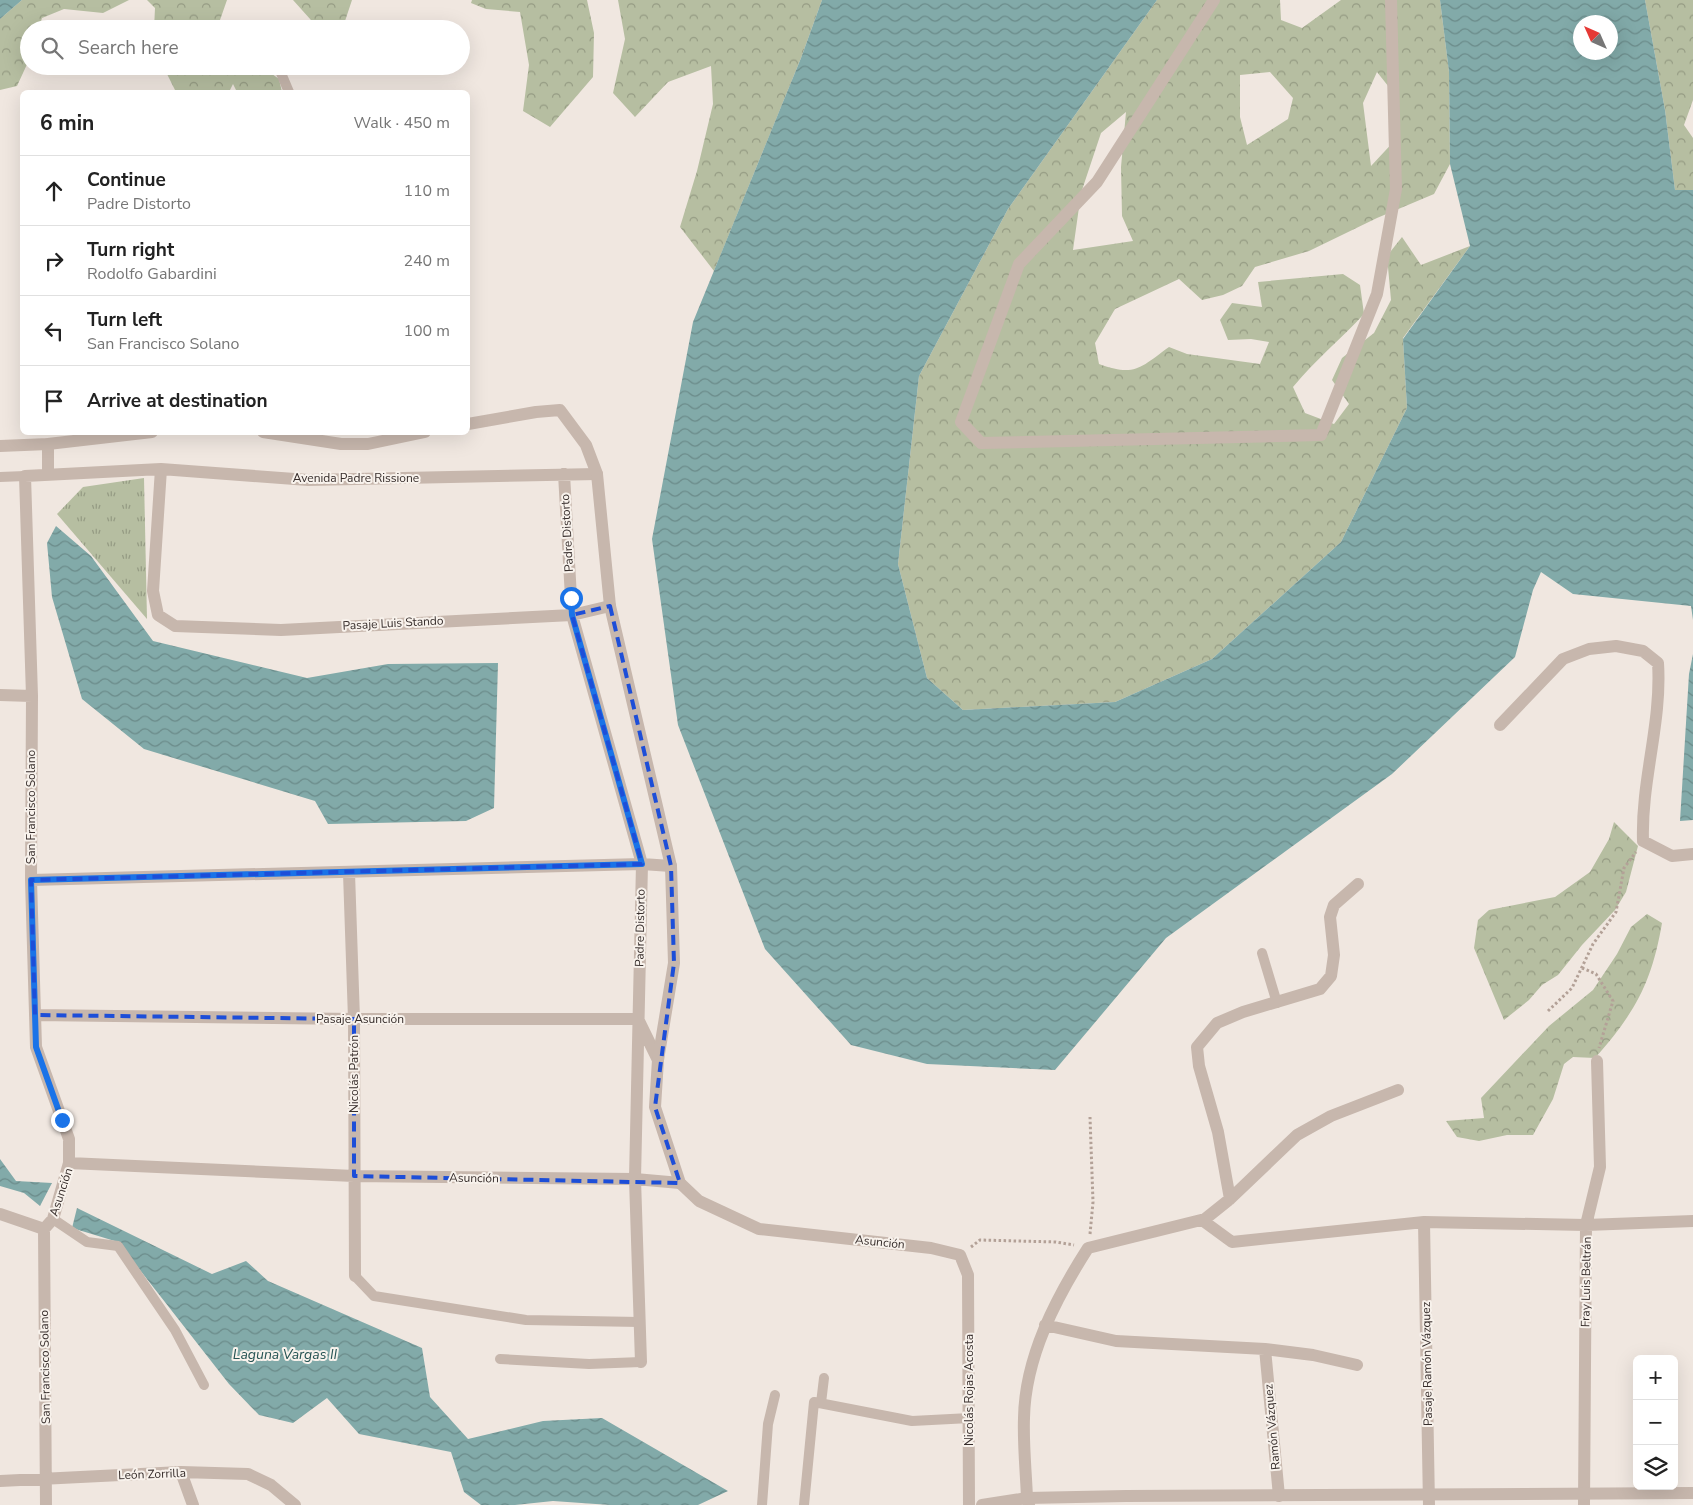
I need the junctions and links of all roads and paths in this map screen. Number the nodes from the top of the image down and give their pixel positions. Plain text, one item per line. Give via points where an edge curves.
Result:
1 (1214, 0) edge
2 (1390, 0) edge
3 (282, 75) edge
4 (288, 90) edge
5 (470, 424) edge
6 (126, 435) edge
7 (282, 435) edge
8 (411, 435) edge
9 (48, 444) junction
10 (0, 446) edge
11 (160, 469) junction
12 (564, 474) junction
13 (597, 474) junction
14 (25, 476) junction
15 (48, 476) junction
16 (0, 477) edge
17 (610, 606) junction
18 (572, 615) junction
19 (0, 695) edge
20 (32, 696) junction
21 (1500, 725) dead end
22 (1644, 841) junction
23 (1693, 854) edge
24 (642, 864) junction
25 (670, 866) junction
26 (349, 872) junction
27 (31, 880) junction
28 (1358, 884) dead end
29 (1262, 952) dead end
30 (1582, 968) junction
31 (1277, 1003) junction
32 (1548, 1010) dead end
33 (35, 1015) junction
34 (354, 1019) junction
35 (638, 1019) junction
36 (658, 1060) junction
37 (1597, 1061) joint
38 (1398, 1090) dead end
39 (1090, 1117) dead end
40 (69, 1163) junction
41 (354, 1176) junction
42 (635, 1179) junction
43 (680, 1183) junction
44 (1230, 1199) junction
45 (0, 1214) edge
46 (53, 1219) junction
47 (1202, 1220) junction
48 (1693, 1221) edge
49 (1424, 1222) junction
50 (1586, 1225) junction
51 (44, 1229) junction
52 (1088, 1248) junction
53 (960, 1255) junction
54 (355, 1276) joint
55 (640, 1322) junction
56 (1046, 1325) junction
57 (1265, 1349) junction
58 (500, 1359) dead end
59 (641, 1362) joint
60 (1357, 1365) dead end
61 (824, 1378) dead end
62 (204, 1385) dead end
63 (775, 1395) dead end
64 (821, 1403) junction
65 (970, 1418) junction
66 (181, 1472) junction
67 (46, 1479) junction
68 (0, 1481) edge
69 (1693, 1493) edge
70 (1126, 1500) edge
71 (1279, 1500) edge
72 (1429, 1500) edge
73 (1584, 1500) edge
74 (1028, 1502) edge
75 (46, 1505) edge
76 (193, 1505) edge
77 (295, 1505) edge
78 (762, 1505) edge
79 (804, 1505) edge
80 (969, 1505) edge
81 (982, 1505) edge

1 - 2 street via 1097,182 1019,264 961,422 981,443 1321,435 1377,294 1396,189
3 - 4 lane
5 - 13 street via 560,410 586,445
6 - 9 street
7 - 8 street via 341,444 368,444
9 - 10 street
9 - 15 street
11 - 12 street, Avenida Padre Rissione via 308,480
11 - 15 street, Avenida Padre Rissione
11 - 18 street, Pasaje Luis Stando via 153,591 158,615 175,626 281,630
12 - 13 street, Avenida Padre Rissione
12 - 18 street, Padre Distorto
13 - 17 street
14 - 15 street, Avenida Padre Rissione
14 - 16 lane
14 - 20 street, San Francisco Solano
17 - 18 street, Pasaje Luis Stando
17 - 25 street
18 - 24 street, Padre Distorto
19 - 20 street
20 - 27 street, San Francisco Solano
21 - 22 street via 1562,659 1588,649 1616,646 1643,651 1658,663 1660,689 1642,809
22 - 23 street via 1672,856
22 - 30 path via 1624,868 1616,912 1593,944
24 - 25 street
24 - 26 street
24 - 35 street, Padre Distorto
25 - 36 street via 674,963
26 - 27 street
26 - 34 street, Nicolás Patrón
27 - 33 street, San Francisco Solano
28 - 31 street via 1334,905 1330,917 1334,956 1330,976 1320,989
29 - 31 lane
30 - 32 path via 1572,988
30 - 37 path via 1596,974 1613,1001
31 - 44 street via 1217,1023 1198,1047 1199,1066 1218,1132
33 - 34 street, Pasaje Asunción
33 - 40 street, San Francisco Solano via 36,1047 69,1138
34 - 35 street, Pasaje Asunción
34 - 41 street, Nicolás Patrón
35 - 36 street
35 - 42 street, Padre Distorto
36 - 43 street via 655,1106
37 - 50 street, Fray Luis Beltrán via 1600,1167
38 - 44 street via 1331,1116 1297,1135
39 - 52 path via 1093,1202
40 - 41 street, Asunción
40 - 46 street, Asunción
41 - 42 street, Asunción
41 - 54 street, Nicolás Patrón
42 - 43 street, Asunción
42 - 55 street, Padre Distorto
43 - 53 street, Asunción via 699,1201 759,1229 931,1248
44 - 47 street
45 - 51 street, Asunción
46 - 51 street, Asunción
46 - 62 lane via 87,1242 118,1246 176,1330
47 - 49 street via 1232,1242
47 - 52 street
48 - 50 street
49 - 50 street
49 - 72 street, Pasaje Ramón Vázquez
50 - 73 street, Fray Luis Beltrán
51 - 67 street, San Francisco Solano
52 - 53 path via 1056,1242 980,1240
52 - 56 street
53 - 65 street, Nicolás Rojas Acosta via 968,1276
54 - 55 lane via 374,1296 526,1320
55 - 59 street, Padre Distorto
56 - 57 street via 1116,1341
56 - 74 street via 1030,1369 1024,1416
57 - 60 street
57 - 71 street, Ramón Vázquez
58 - 59 lane via 589,1364
61 - 64 lane
63 - 78 lane via 768,1424
64 - 65 lane via 912,1421
64 - 79 lane via 814,1402
65 - 80 street, Nicolás Rojas Acosta
66 - 67 street, León Zorrilla
66 - 76 street
66 - 77 street, León Zorrilla via 248,1474 271,1485
67 - 68 street, León Zorrilla
67 - 75 street, San Francisco Solano
69 - 73 street
70 - 71 street
70 - 74 street
71 - 72 street
72 - 73 street
74 - 81 street

